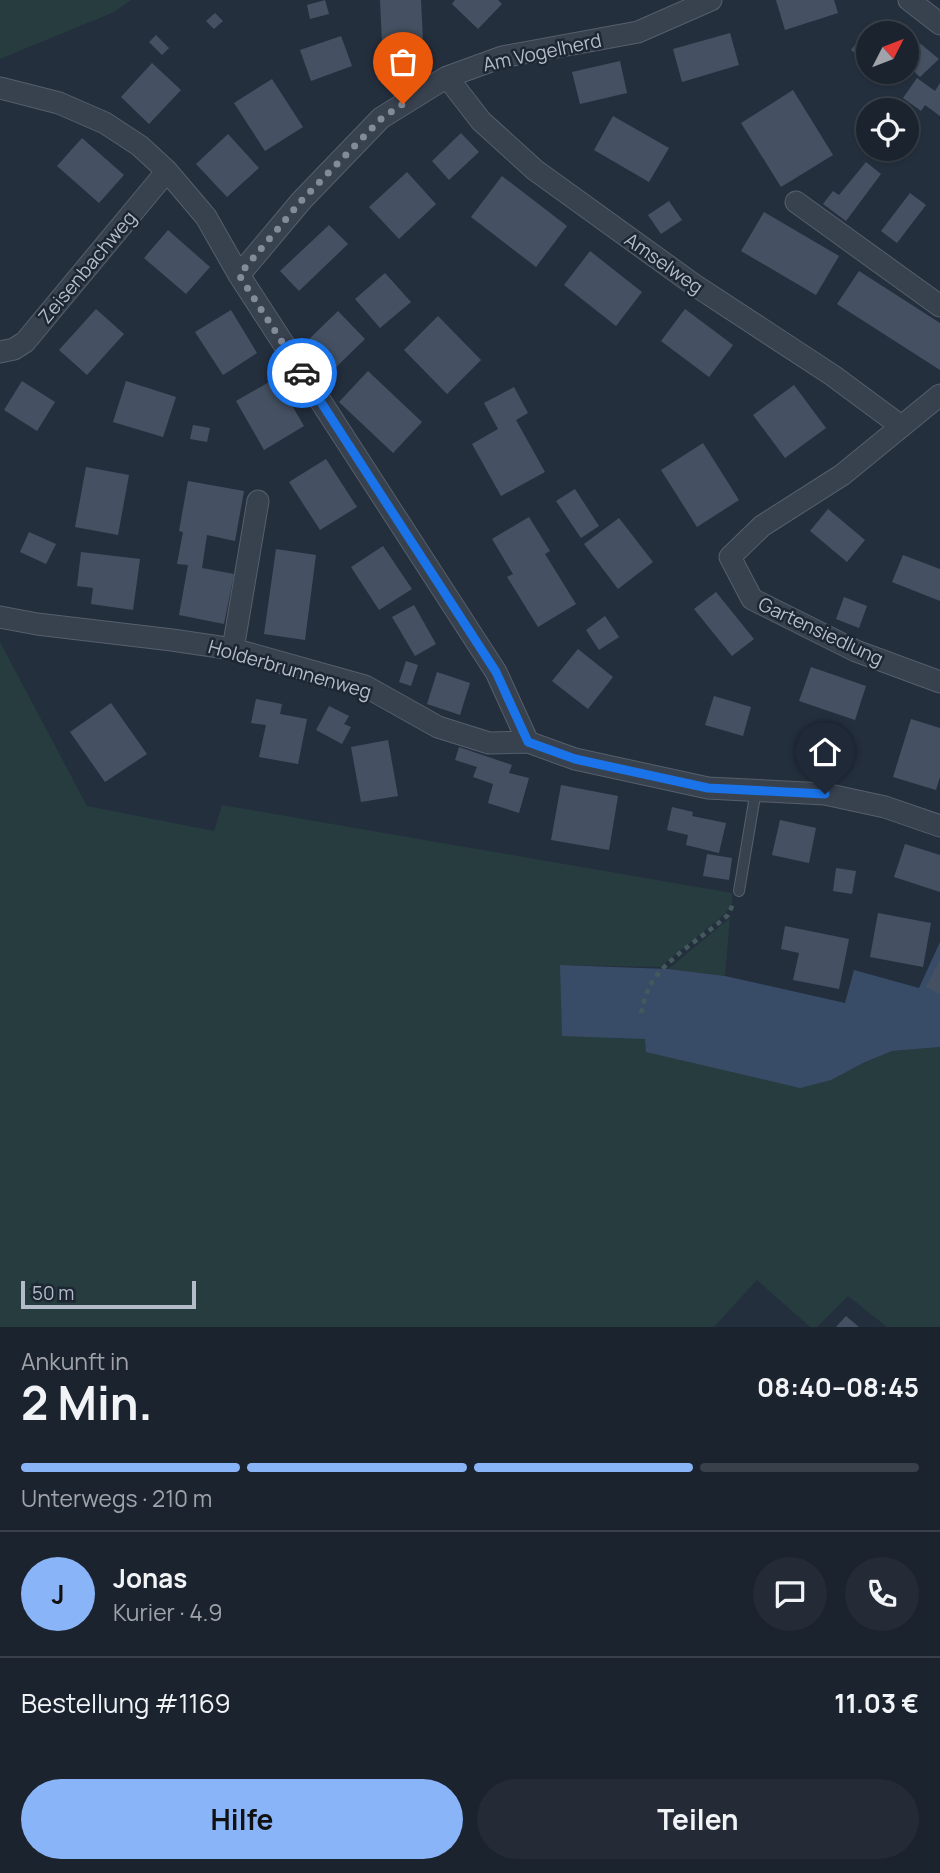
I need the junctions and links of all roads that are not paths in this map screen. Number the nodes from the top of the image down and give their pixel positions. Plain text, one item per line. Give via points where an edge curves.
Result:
1 (711, 0) edge
2 (909, 0) edge
3 (940, 24) edge
4 (447, 77) junction
5 (0, 88) edge
6 (167, 171) junction
7 (796, 202) dead end
8 (239, 275) junction
9 (940, 306) edge
10 (0, 352) edge
11 (940, 396) edge
12 (901, 426) junction
13 (258, 501) dead end
14 (0, 617) edge
15 (233, 649) junction
16 (940, 682) edge
17 (528, 742) junction
18 (756, 790) junction
19 (940, 826) edge
20 (739, 891) road end

1 - 4 street, Am Vogelherd via 638,32 502,57
2 - 3 street
4 - 8 street, Am Vogelherd via 382,118 302,200
4 - 12 street, Amselweg via 481,121 535,170
5 - 6 street via 59,103 105,122
6 - 8 street via 206,217
6 - 10 street, Zeisenbachweg via 25,342
7 - 9 street
8 - 17 street via 496,672
11 - 12 street
12 - 16 street, Gartensiedlung via 842,475 762,526 730,557 752,599 856,651
13 - 15 street
14 - 15 street, Holderbrunnenweg
15 - 17 street, Holderbrunnenweg via 365,686 438,727 489,743
17 - 18 street via 575,759 708,788
18 - 19 street via 837,797
18 - 20 lane

